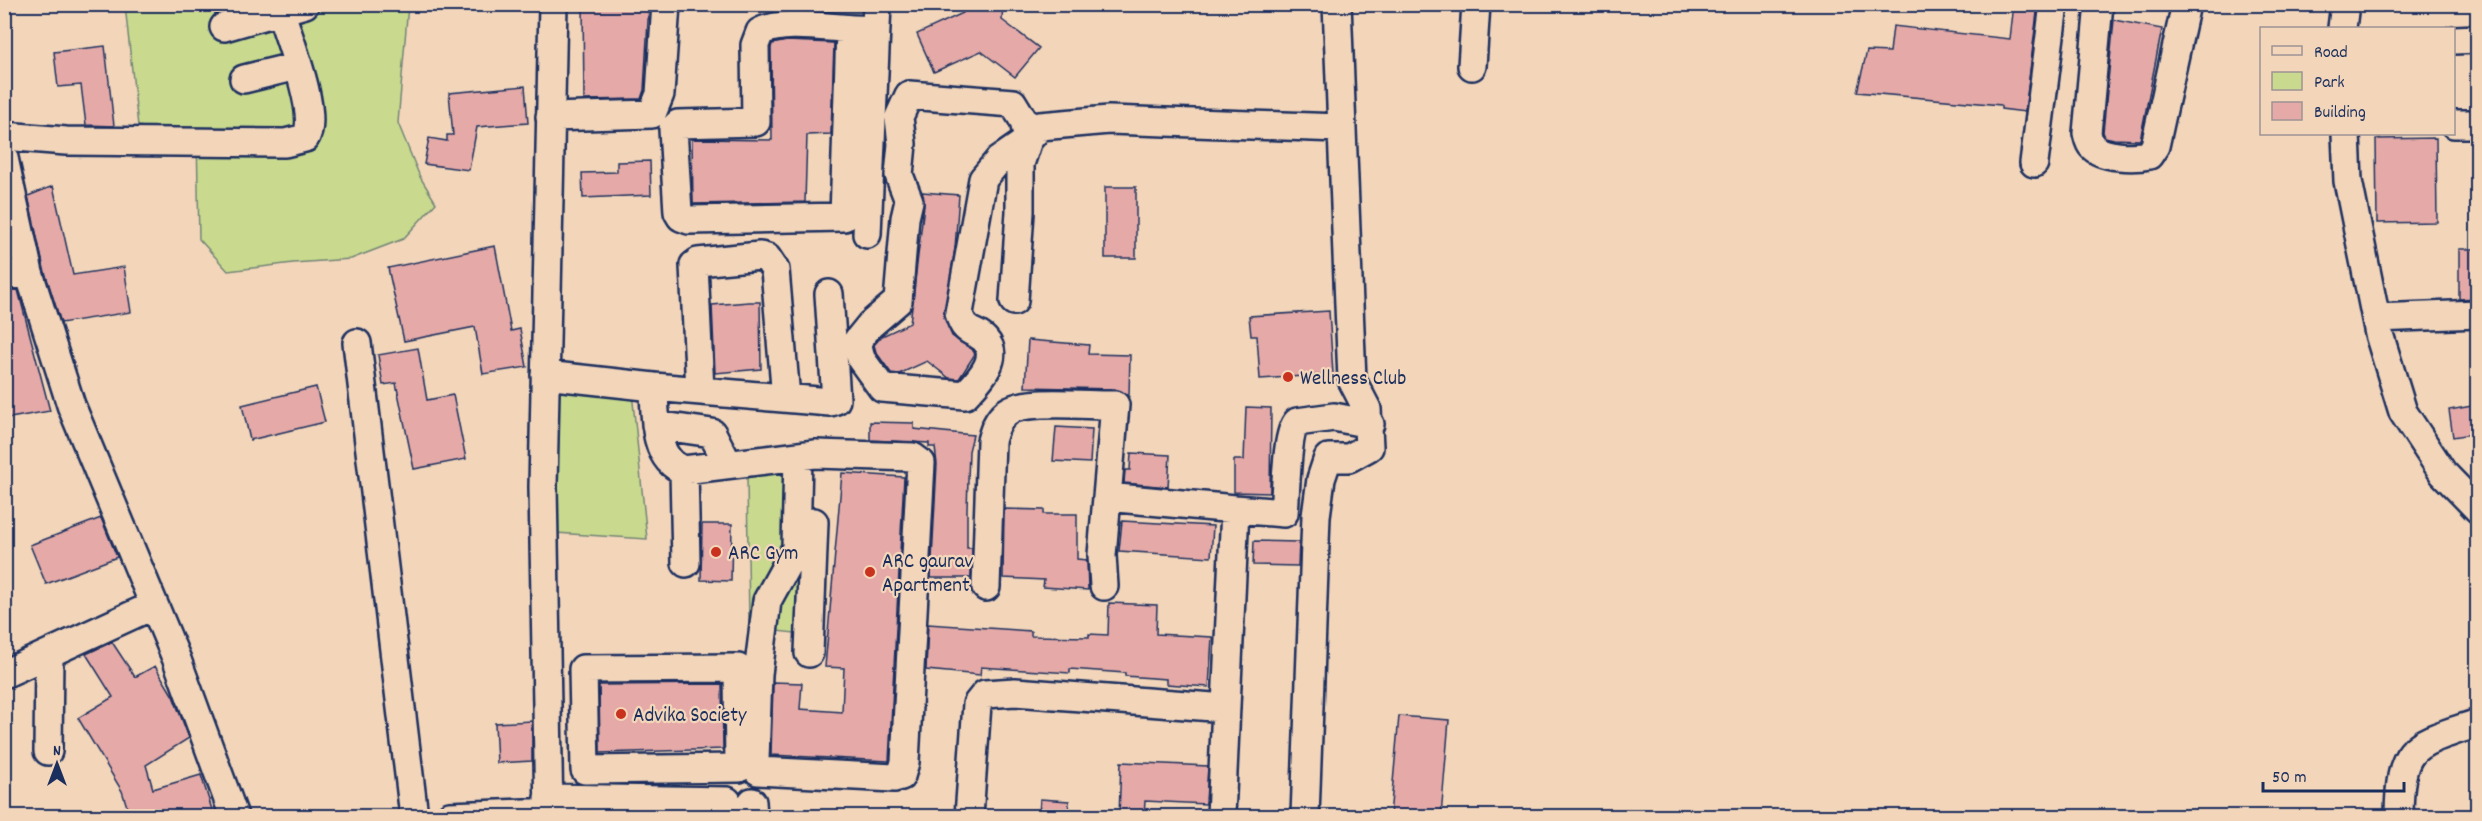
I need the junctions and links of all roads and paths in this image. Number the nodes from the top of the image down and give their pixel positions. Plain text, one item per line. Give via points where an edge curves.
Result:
1 (553, 4) edge
2 (666, 4) edge
3 (1337, 4) edge
4 (1476, 4) edge
5 (2054, 4) edge
6 (2099, 4) edge
7 (2186, 4) edge
8 (2345, 4) edge
9 (287, 7) edge
10 (877, 17) edge
11 (224, 27) dead end
12 (2342, 27) edge
13 (850, 30) junction
14 (2478, 39) edge
15 (2455, 40) edge
16 (297, 66) junction
17 (1472, 66) dead end
18 (244, 79) dead end
19 (550, 117) junction
20 (1340, 128) junction
21 (2346, 135) edge
22 (4, 136) edge
23 (1028, 140) junction
24 (4, 158) edge
25 (2034, 163) dead end
26 (867, 234) dead end
27 (17, 274) edge
28 (829, 294) dead end
29 (1014, 301) dead end
30 (2478, 314) edge
31 (2376, 318) junction
32 (357, 343) dead end
33 (545, 375) junction
34 (654, 387) junction
35 (700, 391) junction
36 (786, 398) junction
37 (1370, 424) junction
38 (656, 425) junction
39 (807, 455) junction
40 (728, 464) junction
41 (684, 470) junction
42 (1107, 497) junction
43 (1235, 509) junction
44 (2478, 509) edge
45 (686, 563) dead end
46 (1104, 586) dead end
47 (986, 587) dead end
48 (152, 606) junction
49 (809, 653) dead end
50 (49, 655) junction
51 (4, 674) edge
52 (1226, 708) junction
53 (2478, 723) edge
54 (48, 751) dead end
55 (547, 768) junction
56 (585, 770) junction
57 (643, 808) edge
58 (549, 809) edge
59 (234, 816) edge
60 (414, 816) edge
61 (450, 816) edge
62 (727, 816) edge
63 (969, 816) edge
64 (1221, 816) edge
65 (1305, 816) edge
66 (2399, 816) edge

1 - 19 street
2 - 19 street via 660,94 652,114
3 - 20 street
4 - 17 street
5 - 25 street
6 - 7 street via 2087,133 2091,145 2099,152 2139,157 2149,155 2155,146
8 - 12 street
9 - 11 street
9 - 16 street
10 - 13 street
10 - 26 street
13 - 13 street via 790,26 769,27 760,32 755,45 756,122 678,124 673,129 681,217 844,217
14 - 15 street
16 - 18 street
16 - 22 street via 310,122 308,134 297,141 66,141
19 - 33 street
20 - 23 street via 1109,120 1040,126
20 - 37 street via 1353,380
21 - 31 street via 2349,181
23 - 23 street via 999,160 982,178 960,297 961,321 973,335 985,340 990,354 986,372 965,395 882,388 861,359 857,341 898,301 909,201 899,175 899,117 909,95 1013,103 1024,121
23 - 29 street via 1020,164
24 - 27 street
27 - 48 street
28 - 36 street via 838,396 830,402
30 - 31 street
31 - 44 street via 2403,412 2443,473
32 - 60 street
33 - 34 street
33 - 55 street
34 - 35 street
34 - 38 street
35 - 36 street
35 - 36 street via 694,265 760,256 772,263 775,270
37 - 43 street via 1334,417 1297,422 1290,442 1284,513
37 - 65 street via 1370,447 1349,458 1328,458 1321,479 1316,516
38 - 40 street via 712,433
38 - 41 street via 669,462
39 - 39 street via 913,457 921,463 902,776 758,771 755,760 767,602 796,548
39 - 40 street
39 - 49 street
40 - 41 street
41 - 45 street
42 - 43 street
42 - 46 street via 1102,555
42 - 47 street via 1115,405 1028,404 1008,411 996,424 991,441
43 - 52 street
48 - 50 street
48 - 59 street via 177,660
50 - 51 street
50 - 54 street
52 - 63 street via 1015,692 985,694 977,704
52 - 64 street
53 - 66 street via 2413,750 2403,763 2399,780
55 - 56 street
55 - 58 street
56 - 56 street via 739,768 738,668 583,669
57 - 58 street
57 - 62 street via 727,801
58 - 61 street

